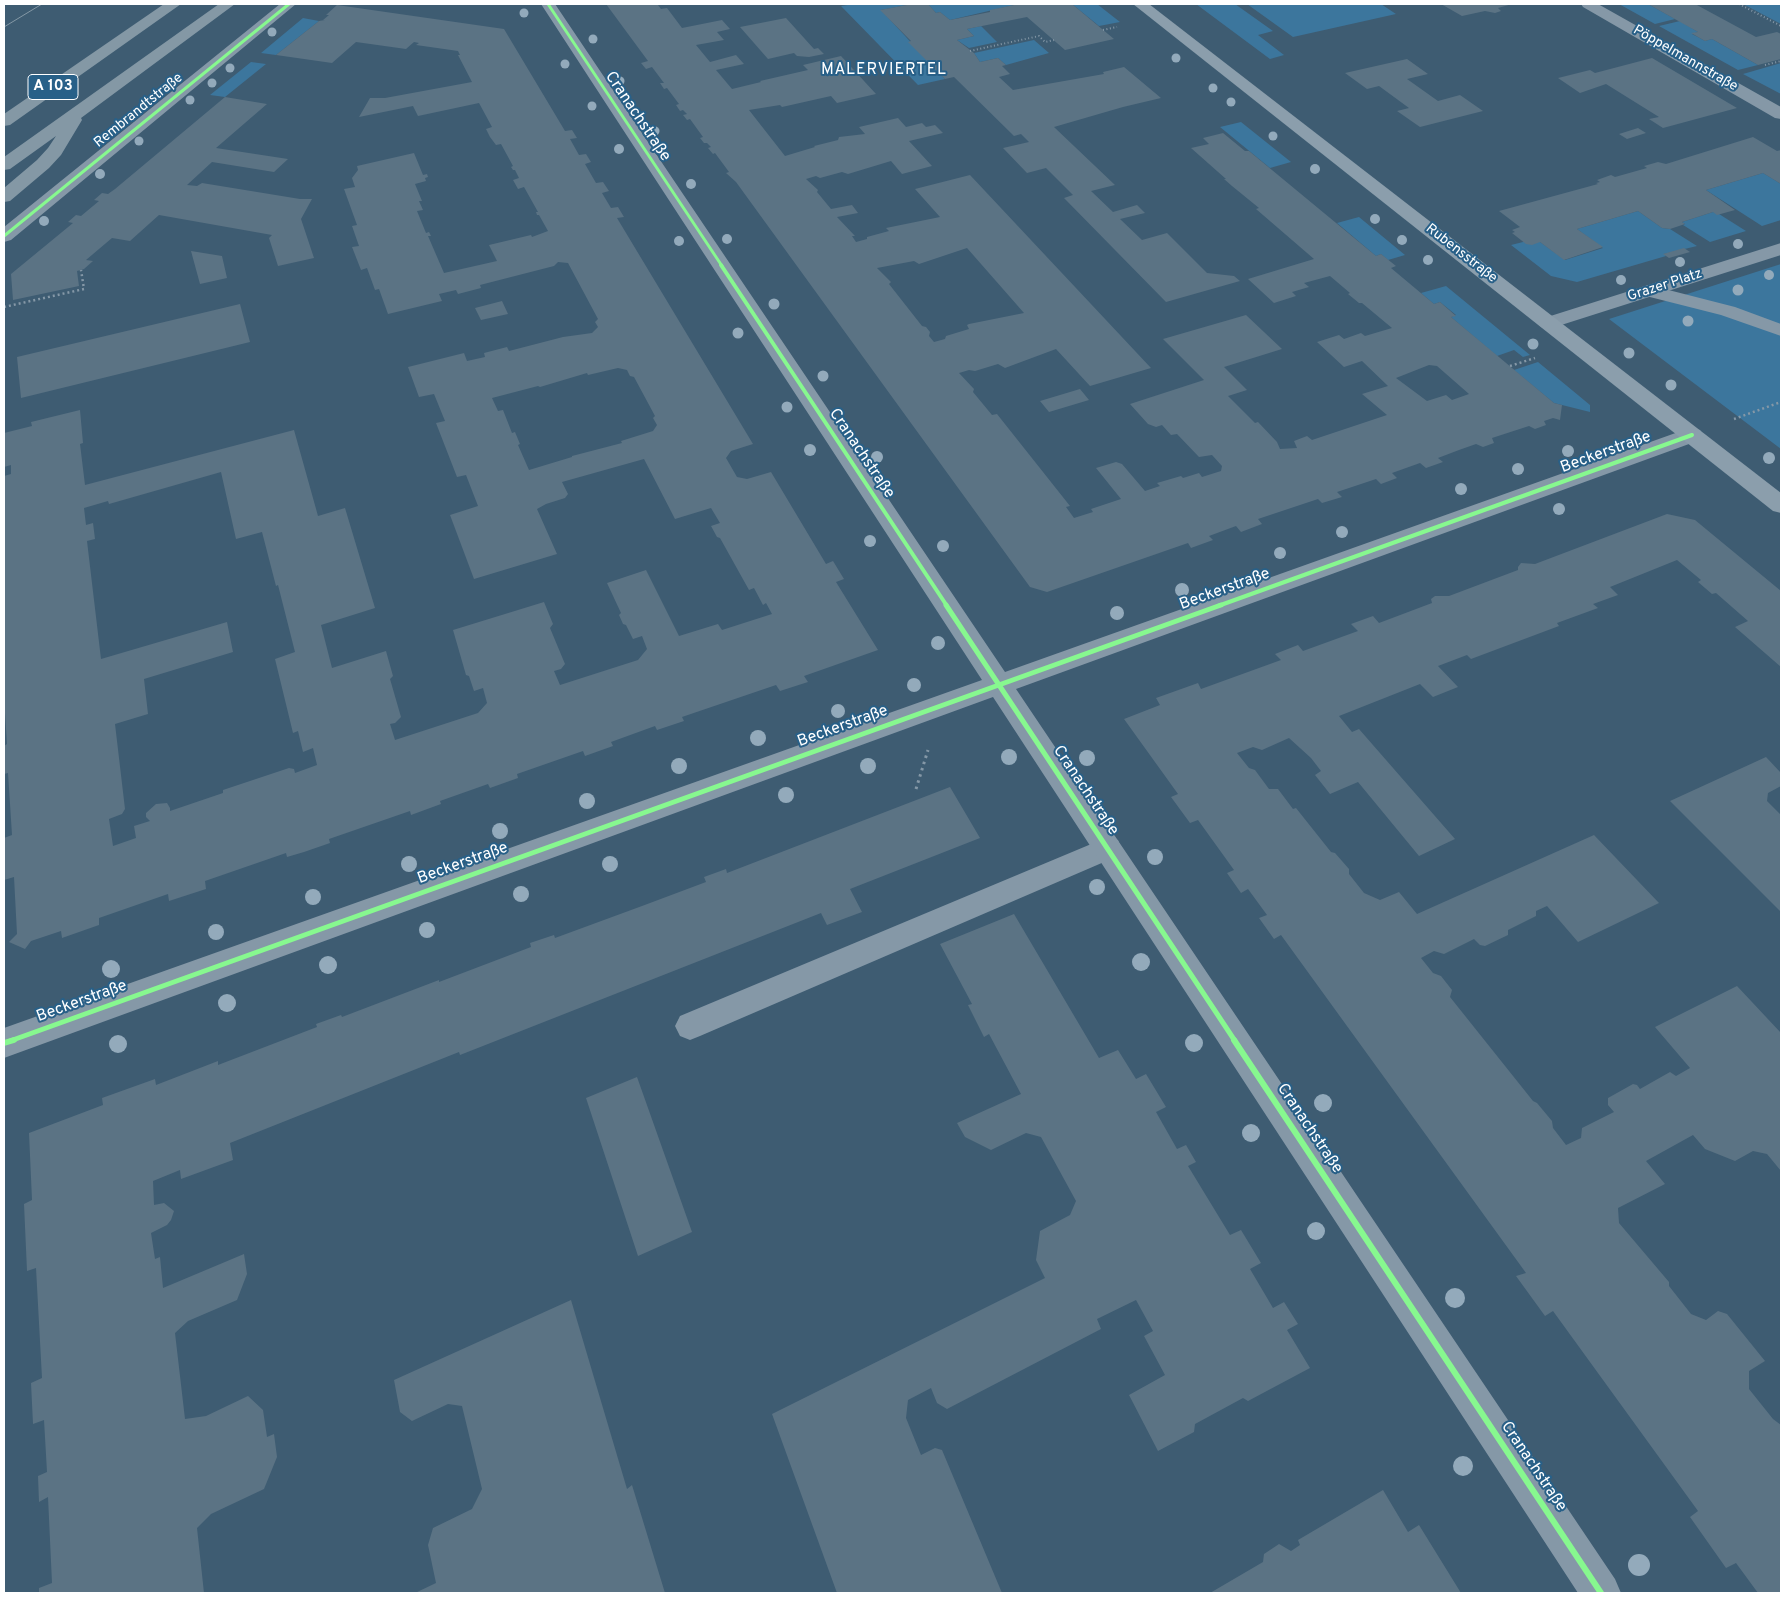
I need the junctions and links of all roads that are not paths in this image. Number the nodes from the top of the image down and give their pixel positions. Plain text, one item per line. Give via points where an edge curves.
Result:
1 (174, 4) edge
2 (228, 4) edge
3 (289, 4) edge
4 (548, 4) edge
5 (1140, 4) edge
6 (1588, 4) edge
7 (78, 112) junction
8 (1781, 114) edge
9 (4, 121) edge
10 (4, 165) edge
11 (4, 197) edge
12 (4, 236) edge
13 (1781, 249) edge
14 (1649, 291) junction
15 (1548, 323) junction
16 (1781, 330) edge
17 (1692, 435) junction
18 (1781, 505) edge
19 (999, 684) junction
20 (1108, 848) junction
21 (690, 1026) dead end
22 (4, 1043) edge
23 (1602, 1593) edge

1 - 9 highway, A 103
2 - 7 highway, A 103
3 - 12 street, Rembrandtstraße
4 - 19 street, Cranachstraße
5 - 15 street, Rubensstraße
6 - 8 street, Pöppelmannstraße
7 - 10 highway, A 103
7 - 11 highway via 55,151
13 - 14 street, Grazer Platz
14 - 15 street, Grazer Platz
14 - 16 lane via 1728,311
15 - 17 street, Rubensstraße
17 - 18 street, Rubensstraße
17 - 19 street, Beckerstraße
19 - 20 street, Cranachstraße
19 - 22 street, Beckerstraße
20 - 21 lane
20 - 23 street, Cranachstraße

